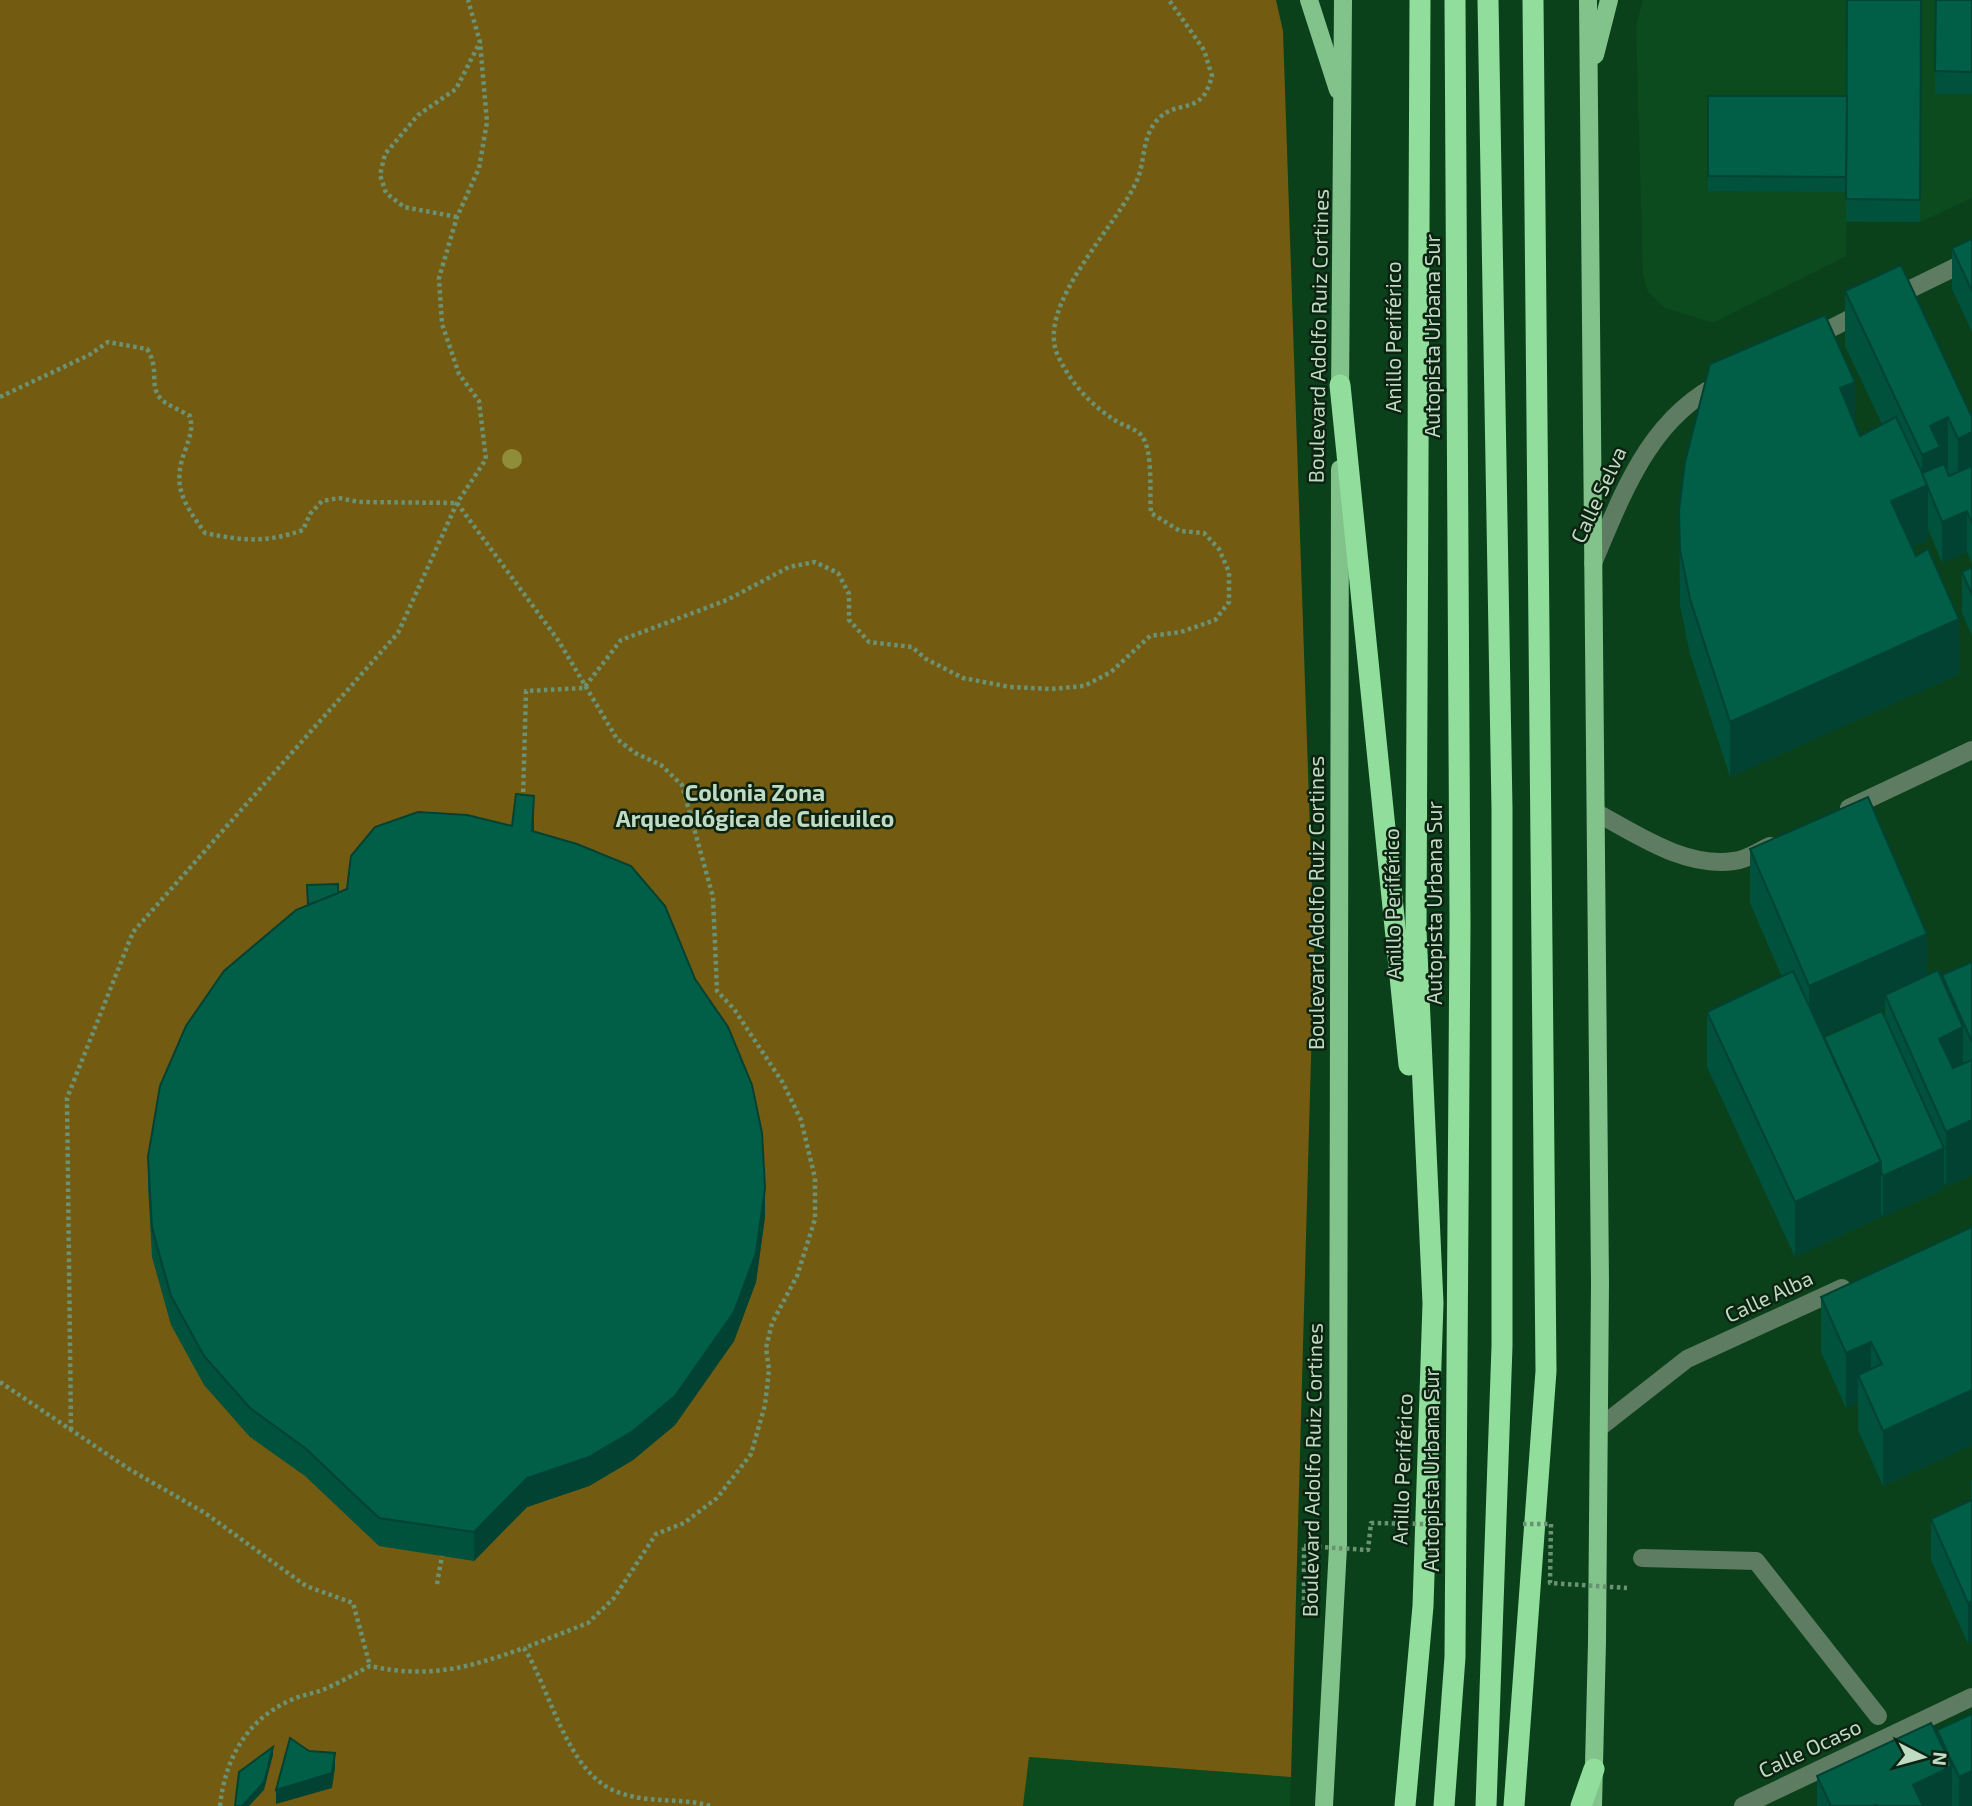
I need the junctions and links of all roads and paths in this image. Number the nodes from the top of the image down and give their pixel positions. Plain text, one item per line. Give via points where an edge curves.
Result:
1 (468, 0) edge
2 (1170, 0) edge
3 (1309, 0) edge
4 (1343, 0) edge
5 (1420, 0) edge
6 (1455, 0) edge
7 (1488, 0) edge
8 (1533, 0) edge
9 (1588, 0) edge
10 (1609, 0) edge
11 (480, 42) junction
12 (1589, 79) junction
13 (1344, 107) junction
14 (457, 217) junction
15 (1972, 259) edge
16 (1798, 344) edge
17 (1736, 375) edge
18 (1340, 384) junction
19 (0, 397) edge
20 (457, 503) junction
21 (1592, 564) junction
22 (584, 688) junction
23 (1972, 750) edge
24 (522, 805) edge
25 (1597, 813) junction
26 (1836, 814) edge
27 (1787, 838) edge
28 (1861, 1280) edge
29 (1433, 1303) junction
30 (0, 1382) edge
31 (1599, 1429) junction
32 (71, 1430) junction
33 (444, 1545) edge
34 (1304, 1546) dead end
35 (1642, 1558) dead end
36 (437, 1584) dead end
37 (1304, 1611) dead end
38 (524, 1648) junction
39 (370, 1665) junction
40 (1972, 1697) edge
41 (1878, 1716) dead end
42 (1594, 1769) junction
43 (220, 1806) edge
44 (710, 1806) edge
45 (1324, 1806) edge
46 (1404, 1806) edge
47 (1444, 1806) edge
48 (1486, 1806) edge
49 (1514, 1806) edge
50 (1581, 1806) edge
51 (1593, 1806) edge
52 (1743, 1806) edge

1 - 11 path
2 - 22 path via 1204,50 1212,76 1203,97 1166,111 1151,129 1138,178 1066,293 1055,321 1054,348 1084,395 1141,435 1150,459 1151,513 1180,531 1204,533 1219,550 1229,572 1229,602 1215,621 1150,636 1111,672 1084,686 1010,687 963,678 912,648 869,642 849,620 849,594 838,573 815,562 789,566 727,600 621,640
3 - 13 main road
4 - 13 main road, Boulevard Adolfo Ruiz Cortines
5 - 29 highway, Anillo Periférico via 1416,931
6 - 47 highway, Autopista Urbana Sur, bridge via 1460,965 1455,1657
7 - 48 highway, bridge via 1502,809 1502,1346
8 - 49 highway via 1546,1371
9 - 12 main road
10 - 12 main road
11 - 14 path via 487,122 479,168
11 - 14 path via 456,89 418,115 385,154 380,175 386,192 404,206
12 - 21 main road
13 - 18 main road, Boulevard Adolfo Ruiz Cortines
14 - 20 path via 439,278 442,324 459,374 479,401 486,458
15 - 16 street
17 - 21 street, Calle Selva via 1698,393 1649,443
18 - 29 highway
18 - 45 main road, Boulevard Adolfo Ruiz Cortines via 1338,1547
19 - 20 path via 108,342 148,349 156,362 154,384 160,400 190,416 193,431 177,476 181,496 205,533 274,541 303,530 322,501 339,498 395,504
20 - 22 path via 558,640
20 - 32 path via 398,633 133,932 67,1098
21 - 25 main road
22 - 24 path via 526,691
22 - 38 path via 617,739 661,765 682,785 713,897 717,991 783,1083 801,1120 815,1178 815,1219 797,1276 772,1322 766,1348 765,1405 751,1454 717,1498 684,1523 656,1534 614,1598 588,1623
23 - 26 street
25 - 27 street via 1683,856 1712,862 1737,861
25 - 31 main road
28 - 31 street, Calle Alba via 1687,1359
29 - 46 highway, Anillo Periférico via 1423,1606
30 - 32 path
31 - 42 main road
32 - 39 path via 205,1513 306,1586 353,1603
33 - 36 path
34 - 37 path
35 - 41 street via 1756,1562
38 - 39 path via 436,1673 398,1672
38 - 44 path via 565,1736 590,1774 617,1792 654,1802
39 - 43 path via 322,1690 292,1699 247,1733 232,1753 222,1780
40 - 52 street, Calle Ocaso
42 - 50 highway
42 - 51 main road

